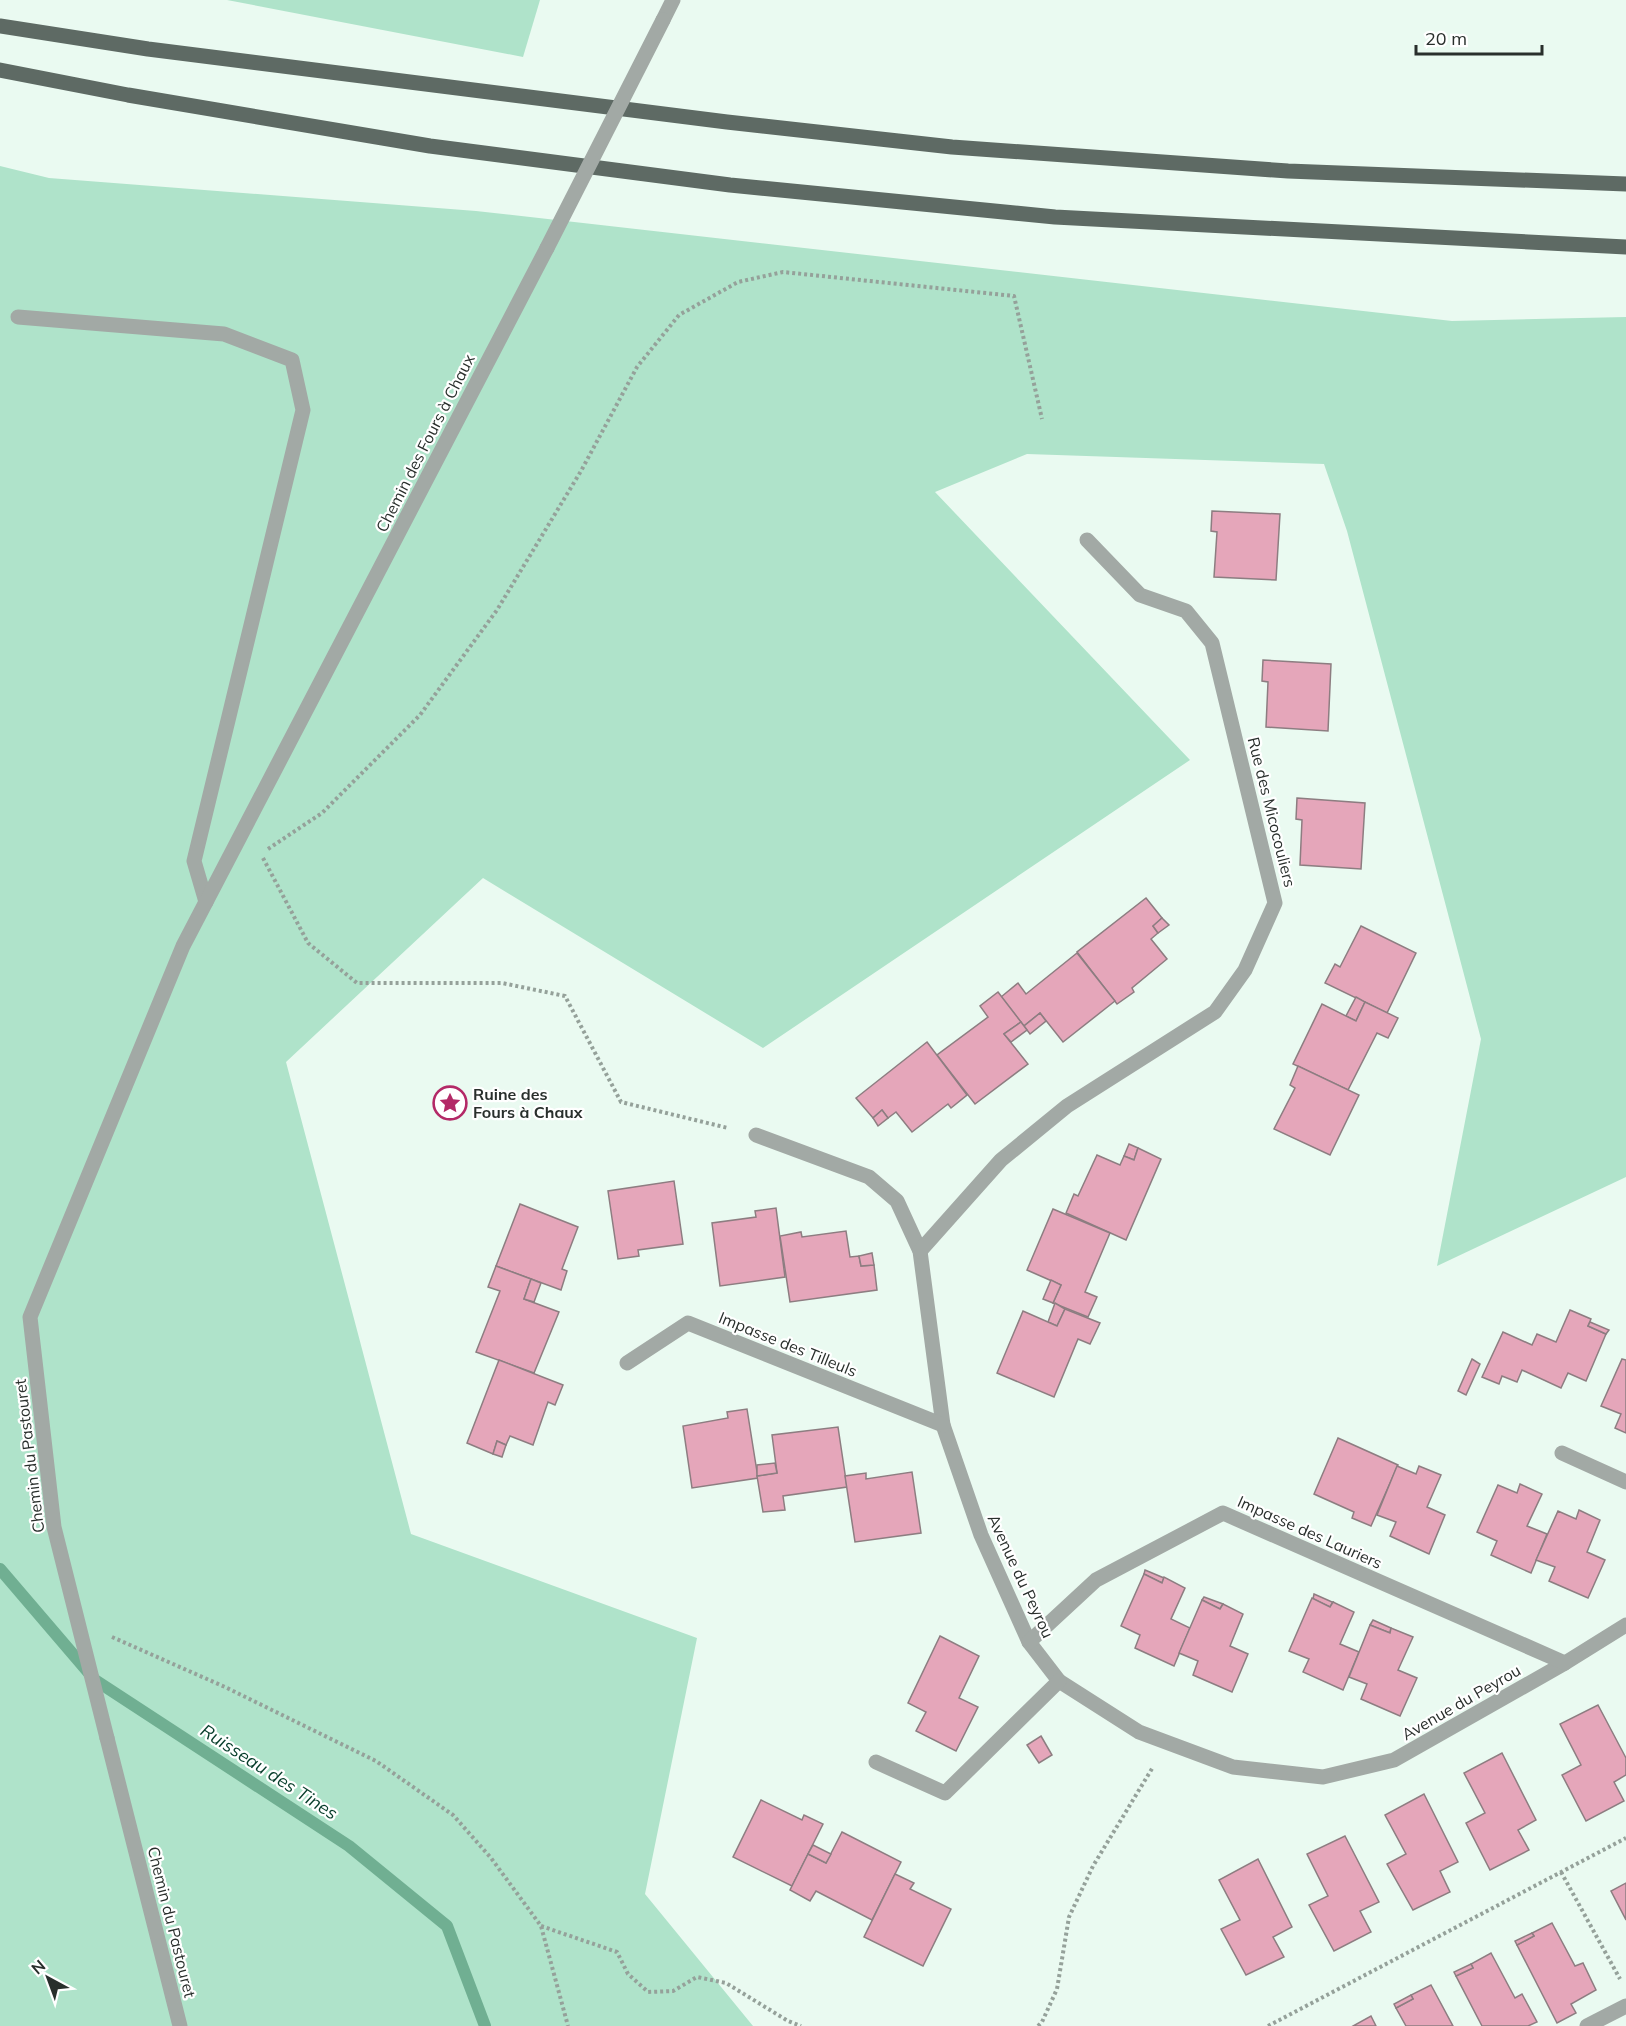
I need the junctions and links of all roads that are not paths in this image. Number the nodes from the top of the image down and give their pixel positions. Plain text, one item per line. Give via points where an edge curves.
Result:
1 (674, 0) edge
2 (0, 26) edge
3 (0, 70) edge
4 (1626, 184) edge
5 (1626, 247) edge
6 (18, 317) dead end
7 (1087, 540) dead end
8 (206, 902) junction
9 (756, 1135) road end
10 (920, 1251) junction
11 (627, 1363) dead end
12 (943, 1425) junction
13 (1562, 1453) dead end
14 (1626, 1482) edge
15 (1626, 1625) edge
16 (1029, 1642) junction
17 (1565, 1663) junction
18 (1059, 1681) junction
19 (876, 1762) dead end
20 (1626, 2006) edge
21 (180, 2026) edge
22 (1587, 2026) edge

1 - 8 street, Chemin des Fours à Chaux, bridge
2 - 4 main road via 148,49 952,147 1288,171
3 - 5 main road via 430,146 730,185 1055,217
6 - 8 street via 224,334 292,360 303,410 194,861
7 - 10 street, Rue des Micocouliers via 1140,595 1186,611 1212,643 1275,903 1245,970 1215,1012 1067,1106 1001,1160
8 - 21 street, Chemin du Pastouret via 183,946 30,1317 54,1527
9 - 10 street, Avenue du Peyrou via 869,1177 897,1201
10 - 12 street, Avenue du Peyrou
11 - 12 street, Impasse des Tilleuls via 688,1323
12 - 16 street, Avenue du Peyrou via 981,1535
13 - 14 street
15 - 17 street, Avenue du Peyrou
16 - 17 street, Impasse des Lauriers via 1096,1580 1223,1513
16 - 18 street, Avenue du Peyrou
17 - 18 street, Avenue du Peyrou via 1394,1760 1323,1777 1233,1767 1139,1732
18 - 19 street via 945,1793
20 - 22 street

